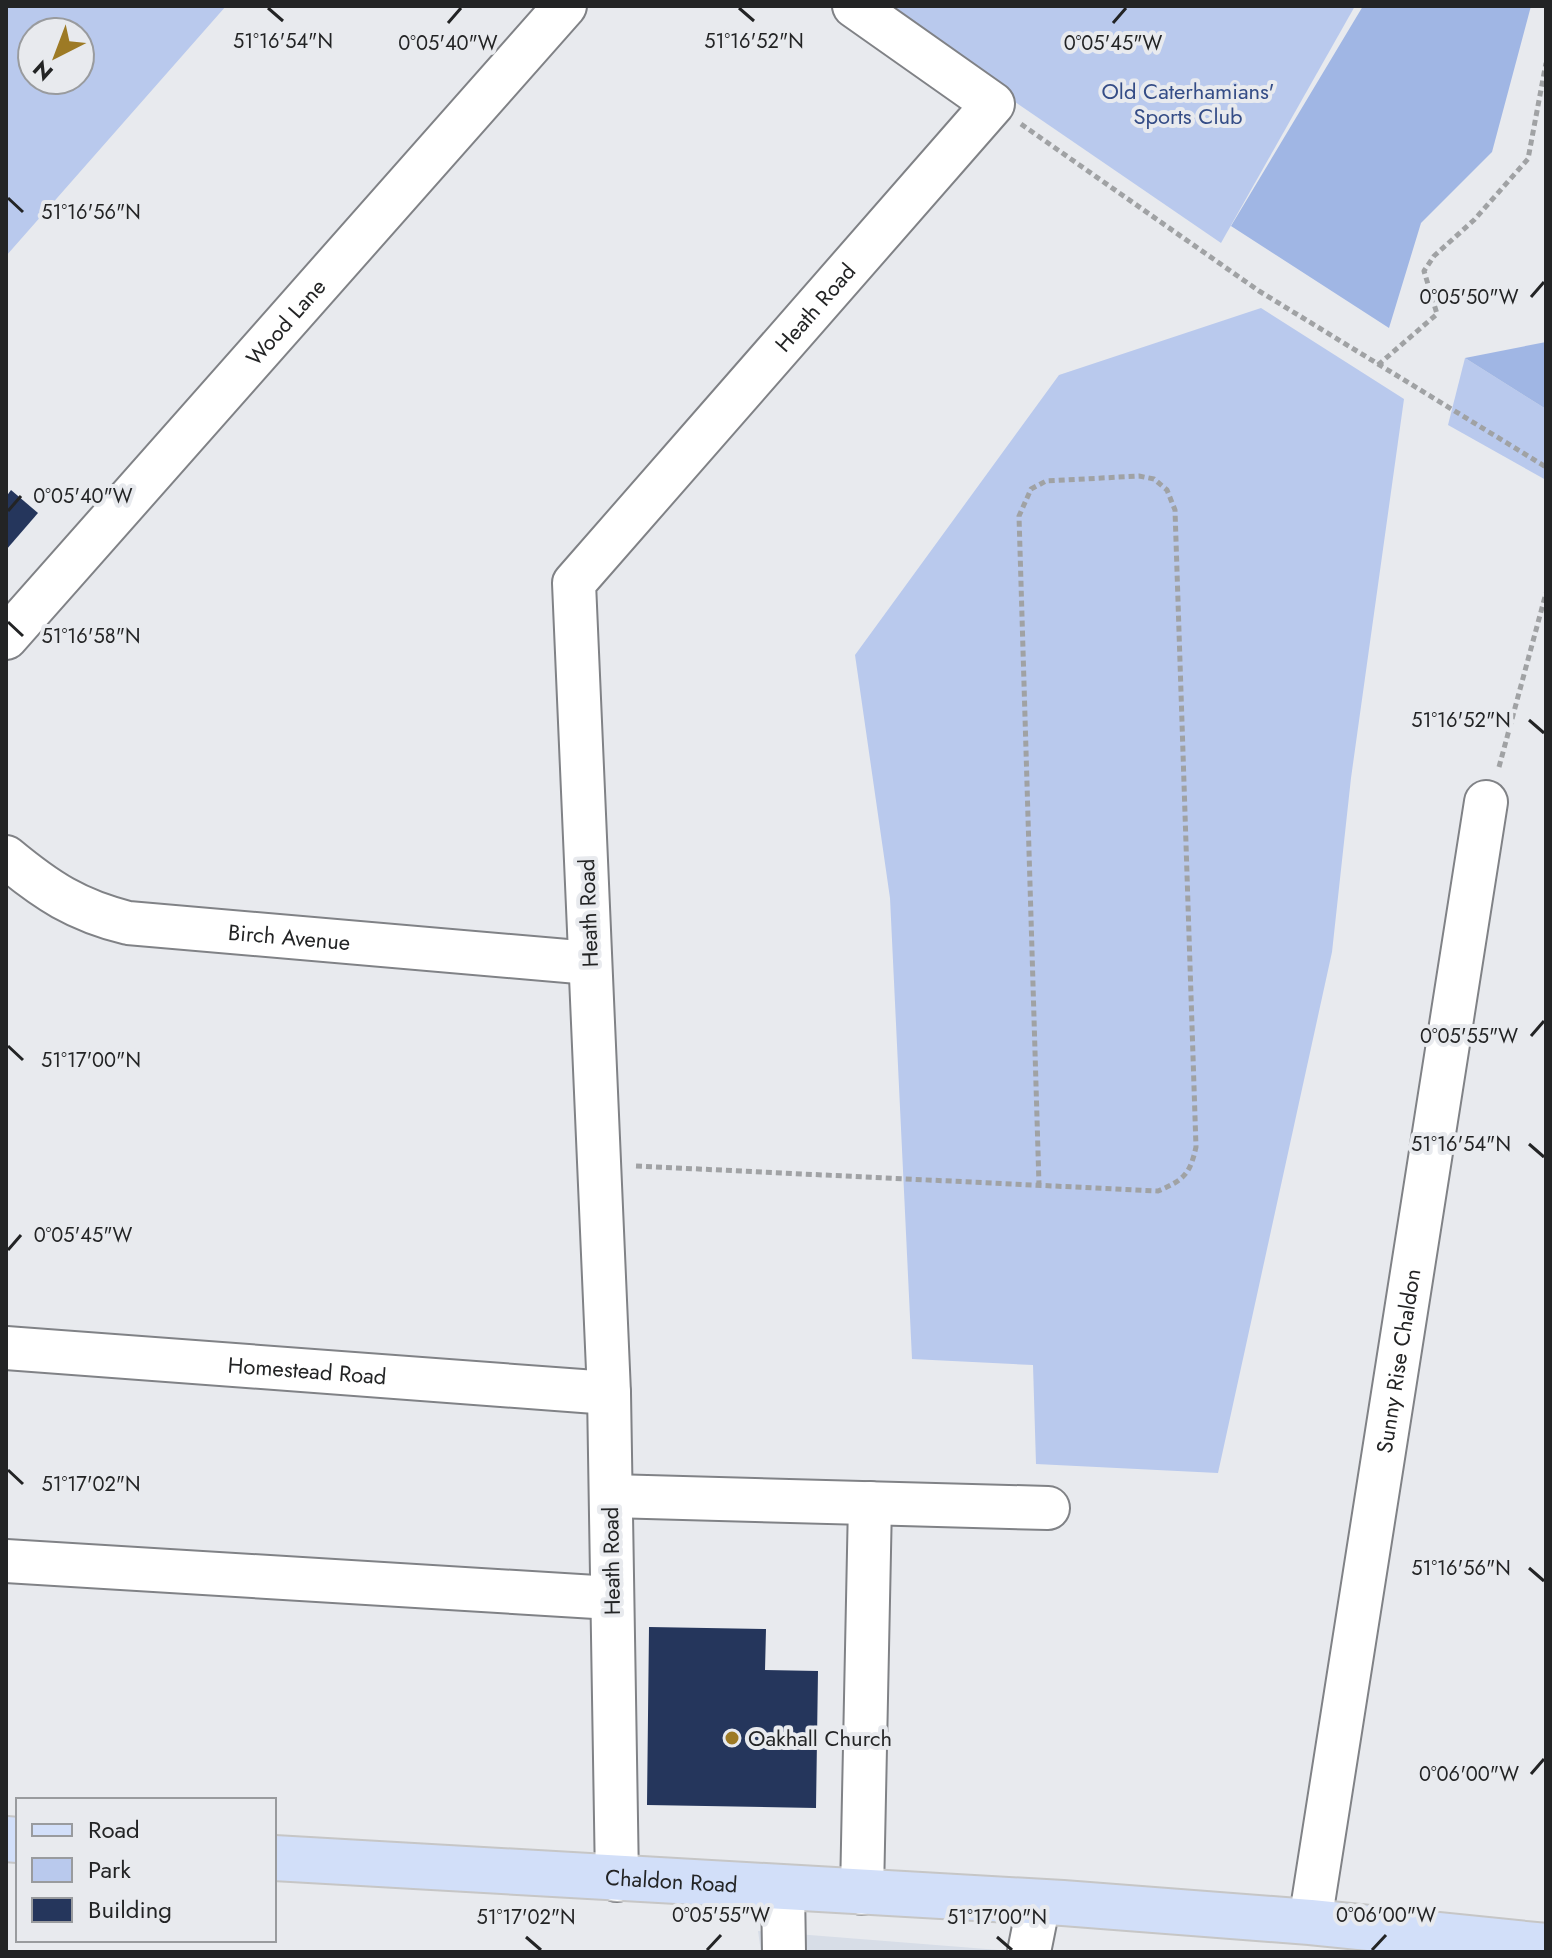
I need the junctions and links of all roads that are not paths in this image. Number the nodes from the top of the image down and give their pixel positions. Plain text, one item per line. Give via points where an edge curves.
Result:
1 (565, 6) edge
2 (854, 6) edge
3 (6, 638) edge
4 (1486, 802) road end
5 (6, 857) edge
6 (590, 963) junction
7 (6, 1348) edge
8 (609, 1393) junction
9 (611, 1496) junction
10 (870, 1503) junction
11 (1048, 1508) dead end
12 (6, 1561) edge
13 (612, 1598) junction
14 (276, 1858) edge
15 (617, 1880) junction
16 (783, 1889) junction
17 (862, 1893) junction
18 (1039, 1902) junction
19 (1310, 1922) junction
20 (1546, 1946) edge
21 (784, 1952) edge
22 (1029, 1952) edge

1 - 3 street, Wood Lane
2 - 6 street, Heath Road via 993,104 574,583
4 - 19 street, Sunny Rise Chaldon
5 - 6 street, Birch Avenue via 48,891 92,914 128,923
6 - 8 street, Heath Road
7 - 8 street, Homestead Road
8 - 9 street, Heath Road
9 - 10 street
9 - 13 street, Heath Road
10 - 11 street
10 - 17 street
12 - 13 street
13 - 15 street, Heath Road
14 - 15 main road, Chaldon Road
15 - 16 main road, Chaldon Road
16 - 17 main road, Chaldon Road
16 - 21 street
17 - 18 main road, Chaldon Road
18 - 19 main road, Chaldon Road
18 - 22 street
19 - 20 main road, Chaldon Road

